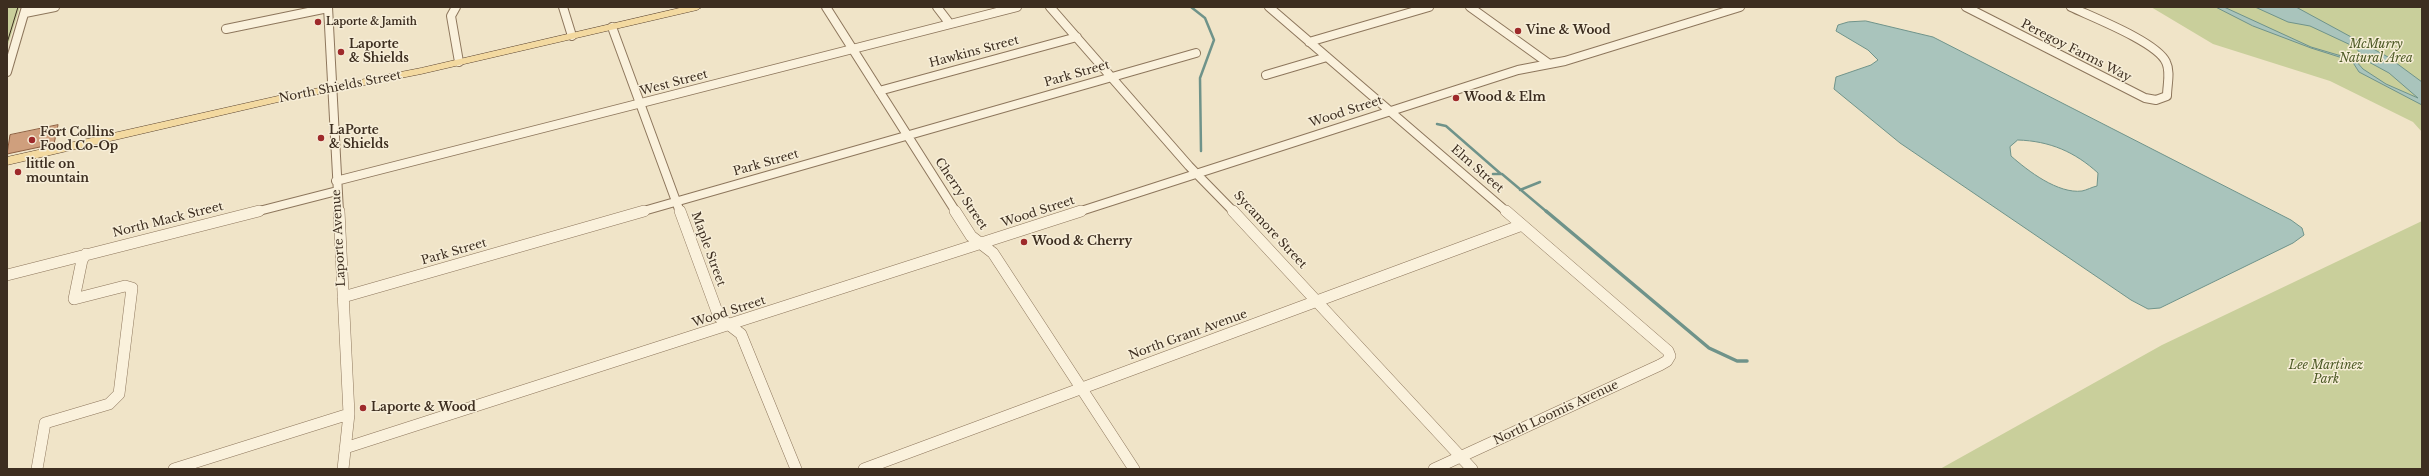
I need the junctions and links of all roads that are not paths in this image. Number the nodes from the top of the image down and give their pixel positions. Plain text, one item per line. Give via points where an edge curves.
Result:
1 (55, 7) edge
2 (328, 7) edge
3 (456, 7) edge
4 (563, 7) edge
5 (697, 7) edge
6 (826, 7) edge
7 (937, 7) edge
8 (1017, 7) edge
9 (1050, 7) edge
10 (1269, 7) edge
11 (1429, 7) edge
12 (1470, 7) edge
13 (1740, 7) edge
14 (1966, 7) edge
15 (2071, 7) edge
16 (26, 10) edge
17 (950, 24) junction
18 (612, 27) junction
19 (226, 29) dead end
20 (572, 36) junction
21 (1077, 37) junction
22 (1309, 42) junction
23 (853, 48) junction
24 (1196, 53) dead end
25 (1327, 57) junction
26 (459, 62) junction
27 (1548, 63) junction
28 (7, 70) edge
29 (1266, 75) dead end
30 (1112, 78) junction
31 (332, 88) junction
32 (879, 91) junction
33 (640, 104) junction
34 (1391, 112) junction
35 (908, 136) junction
36 (7, 161) edge
37 (1197, 174) junction
38 (336, 186) junction
39 (677, 202) junction
40 (1522, 225) junction
41 (981, 244) junction
42 (86, 254) junction
43 (7, 275) edge
44 (343, 297) junction
45 (1318, 300) junction
46 (729, 325) junction
47 (1668, 351) joint
48 (1081, 388) junction
49 (349, 414) junction
50 (345, 448) junction
51 (1461, 457) junction
52 (37, 469) edge
53 (174, 469) edge
54 (343, 469) edge
55 (796, 469) edge
56 (864, 469) edge
57 (1134, 469) edge
58 (1434, 469) edge
59 (1472, 469) edge

1 - 16 street
2 - 19 street
2 - 31 street, Laporte Avenue
3 - 26 street via 451,16
4 - 20 street
5 - 18 main road, North Shields Street
6 - 23 street, Cherry Street
7 - 17 street
8 - 17 street, West Street
9 - 21 street, Sycamore Street
10 - 22 street, Elm Street
11 - 22 street
12 - 27 street
13 - 27 street, Wood Street via 1565,61
14 - 15 street, Peregoy Farms Way via 2131,92 2156,100 2167,96 2168,66 2165,59 2138,40
16 - 28 street
17 - 23 street, West Street
18 - 20 main road, North Shields Street
18 - 33 street, Maple Street
20 - 26 main road, North Shields Street
21 - 30 street, Sycamore Street
21 - 32 street, Hawkins Street
22 - 25 street, Elm Street
23 - 32 street, Cherry Street
23 - 33 street, West Street
24 - 30 street, Park Street
25 - 29 street
25 - 34 street, Elm Street
26 - 31 main road, North Shields Street
27 - 34 street, Wood Street via 1518,70
30 - 35 street, Park Street
30 - 37 street, Sycamore Street
31 - 36 main road, North Shields Street
31 - 38 street, Laporte Avenue
32 - 35 street, Cherry Street
33 - 38 street, West Street
33 - 39 street, Maple Street
34 - 37 street, Wood Street
34 - 40 street, Elm Street
35 - 39 street, Park Street
35 - 41 street, Cherry Street via 971,236
37 - 41 street, Wood Street
37 - 45 street, Sycamore Street
38 - 42 street, North Mack Street
38 - 44 street, Laporte Avenue
39 - 44 street, Park Street
39 - 46 street, Maple Street via 719,317
40 - 45 street, North Grant Avenue
40 - 47 street, Elm Street
41 - 46 street, Wood Street
41 - 48 street, Cherry Street via 993,253
42 - 43 street, North Mack Street
42 - 52 street via 82,260 74,299 125,286 132,288 119,394 110,404 45,423
44 - 49 street, Laporte Avenue
45 - 48 street, North Grant Avenue
45 - 51 street, Sycamore Street
46 - 50 street, Wood Street
46 - 55 street, Maple Street via 741,334
47 - 51 street, North Loomis Avenue via 1670,356 1660,365
48 - 56 street, North Grant Avenue
48 - 57 street, Cherry Street
49 - 50 street, Laporte Avenue
49 - 53 street
50 - 54 street, Laporte Avenue
51 - 58 street, North Loomis Avenue
51 - 59 street, Sycamore Street

